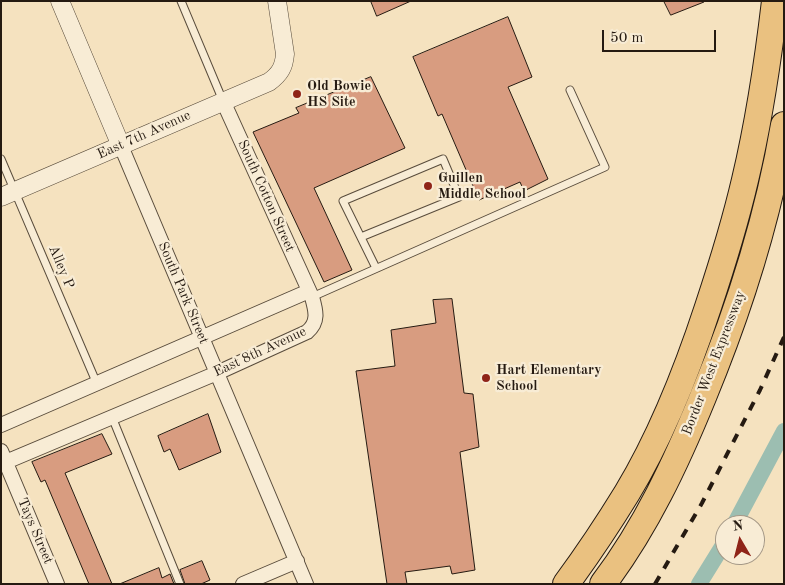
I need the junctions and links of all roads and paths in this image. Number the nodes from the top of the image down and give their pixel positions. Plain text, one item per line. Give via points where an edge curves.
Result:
1 (60, 1) edge
2 (181, 1) edge
3 (278, 1) edge
4 (775, 1) edge
5 (570, 90) dead end
6 (223, 101) junction
7 (784, 125) edge
8 (121, 146) junction
9 (1, 159) edge
10 (8, 194) edge
11 (361, 237) junction
12 (376, 268) junction
13 (310, 294) junction
14 (201, 338) junction
15 (217, 373) junction
16 (97, 385) junction
17 (112, 417) junction
18 (1, 425) edge
19 (3, 459) edge
20 (297, 561) junction
21 (57, 584) edge
22 (180, 584) edge
23 (243, 584) edge
24 (306, 584) edge
25 (566, 584) edge
26 (603, 584) edge

1 - 8 street, South Park Street
2 - 6 lane
3 - 6 street, East 7th Avenue via 285,54 283,68 269,82
4 - 25 highway via 745,181 724,259 698,336 677,393 628,492
5 - 12 lane via 605,166
6 - 8 street, East 7th Avenue
6 - 13 street, South Cotton Street
7 - 26 highway, Border West Expressway via 751,262 716,366 660,492
8 - 10 street, East 7th Avenue
8 - 14 street, South Park Street
9 - 10 lane, Alley P
10 - 16 lane, Alley P
11 - 11 lane via 343,201 443,159 459,197
11 - 12 lane
12 - 13 lane
13 - 14 street
13 - 15 street, East 8th Avenue via 315,318 313,327
14 - 15 street, South Park Street
14 - 16 street
15 - 17 street, East 8th Avenue
15 - 20 street, South Park Street
16 - 18 street
17 - 19 street, East 8th Avenue
17 - 22 lane
19 - 21 street, Tays Street
20 - 23 street
20 - 24 street, South Park Street

